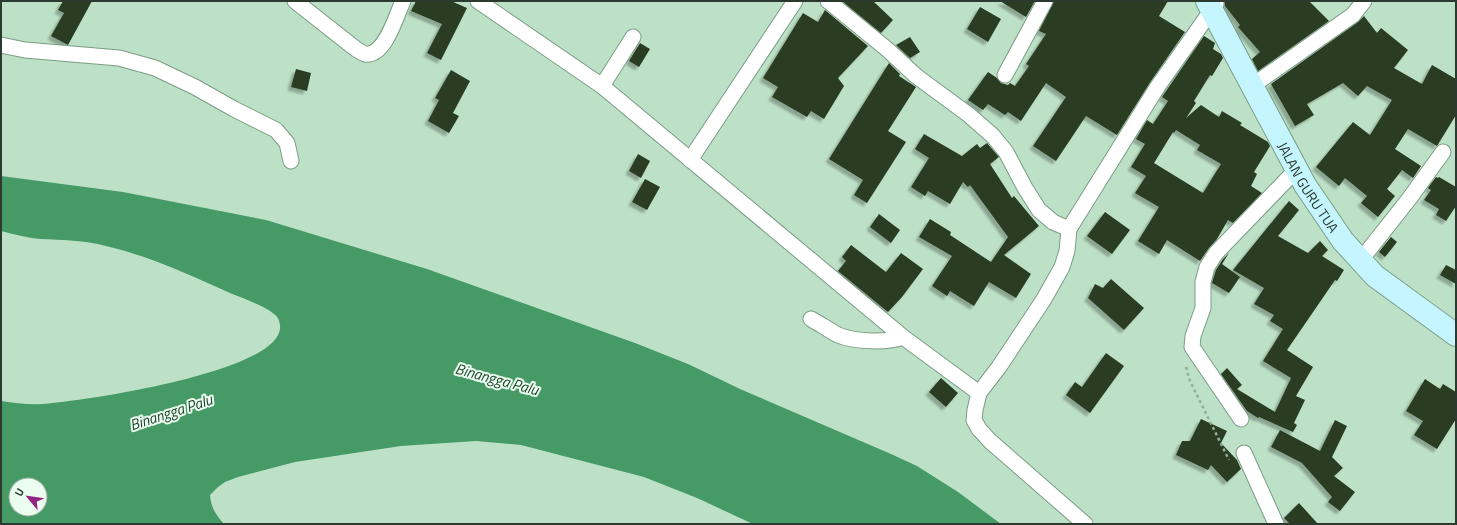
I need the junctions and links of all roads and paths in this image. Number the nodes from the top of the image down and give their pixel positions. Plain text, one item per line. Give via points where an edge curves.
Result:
1 (403, 1) edge
2 (478, 1) edge
3 (795, 1) edge
4 (828, 1) edge
5 (1045, 1) edge
6 (1364, 1) edge
7 (297, 2) edge
8 (1212, 4) edge
9 (633, 36) dead end
10 (1, 45) edge
11 (1005, 75) dead end
12 (602, 86) junction
13 (1252, 86) junction
14 (1443, 152) dead end
15 (690, 160) junction
16 (291, 161) dead end
17 (1297, 169) junction
18 (1069, 230) junction
19 (1360, 261) junction
20 (811, 319) dead end
21 (1456, 335) edge
22 (903, 337) junction
23 (1192, 347) junction
24 (979, 393) junction
25 (1241, 419) dead end
26 (1244, 453) dead end
27 (1232, 465) dead end
28 (1085, 524) edge
29 (1276, 524) edge

1 - 7 street via 384,44 376,52 364,54
2 - 12 street
3 - 15 street
4 - 18 street via 916,76 970,115 993,136 1006,152 1039,210 1053,222
5 - 11 street
6 - 13 street via 1353,15
8 - 13 main road, JALAN GURU TUA
8 - 18 street
9 - 12 street
10 - 16 street via 25,50 119,58 155,68 276,130 287,143
12 - 15 street
13 - 17 main road, JALAN GURU TUA
14 - 19 street
15 - 22 street
17 - 19 main road, JALAN GURU TUA via 1343,241
17 - 23 street via 1216,253 1207,267 1203,282 1203,308 1193,336
18 - 24 street via 1062,267 1036,312
19 - 21 main road, JALAN GURU TUA via 1375,276
20 - 22 street via 839,335 863,341 896,340
22 - 24 street
23 - 25 street
23 - 27 path via 1184,361 1190,381
24 - 28 street via 974,420 979,429
26 - 29 street

